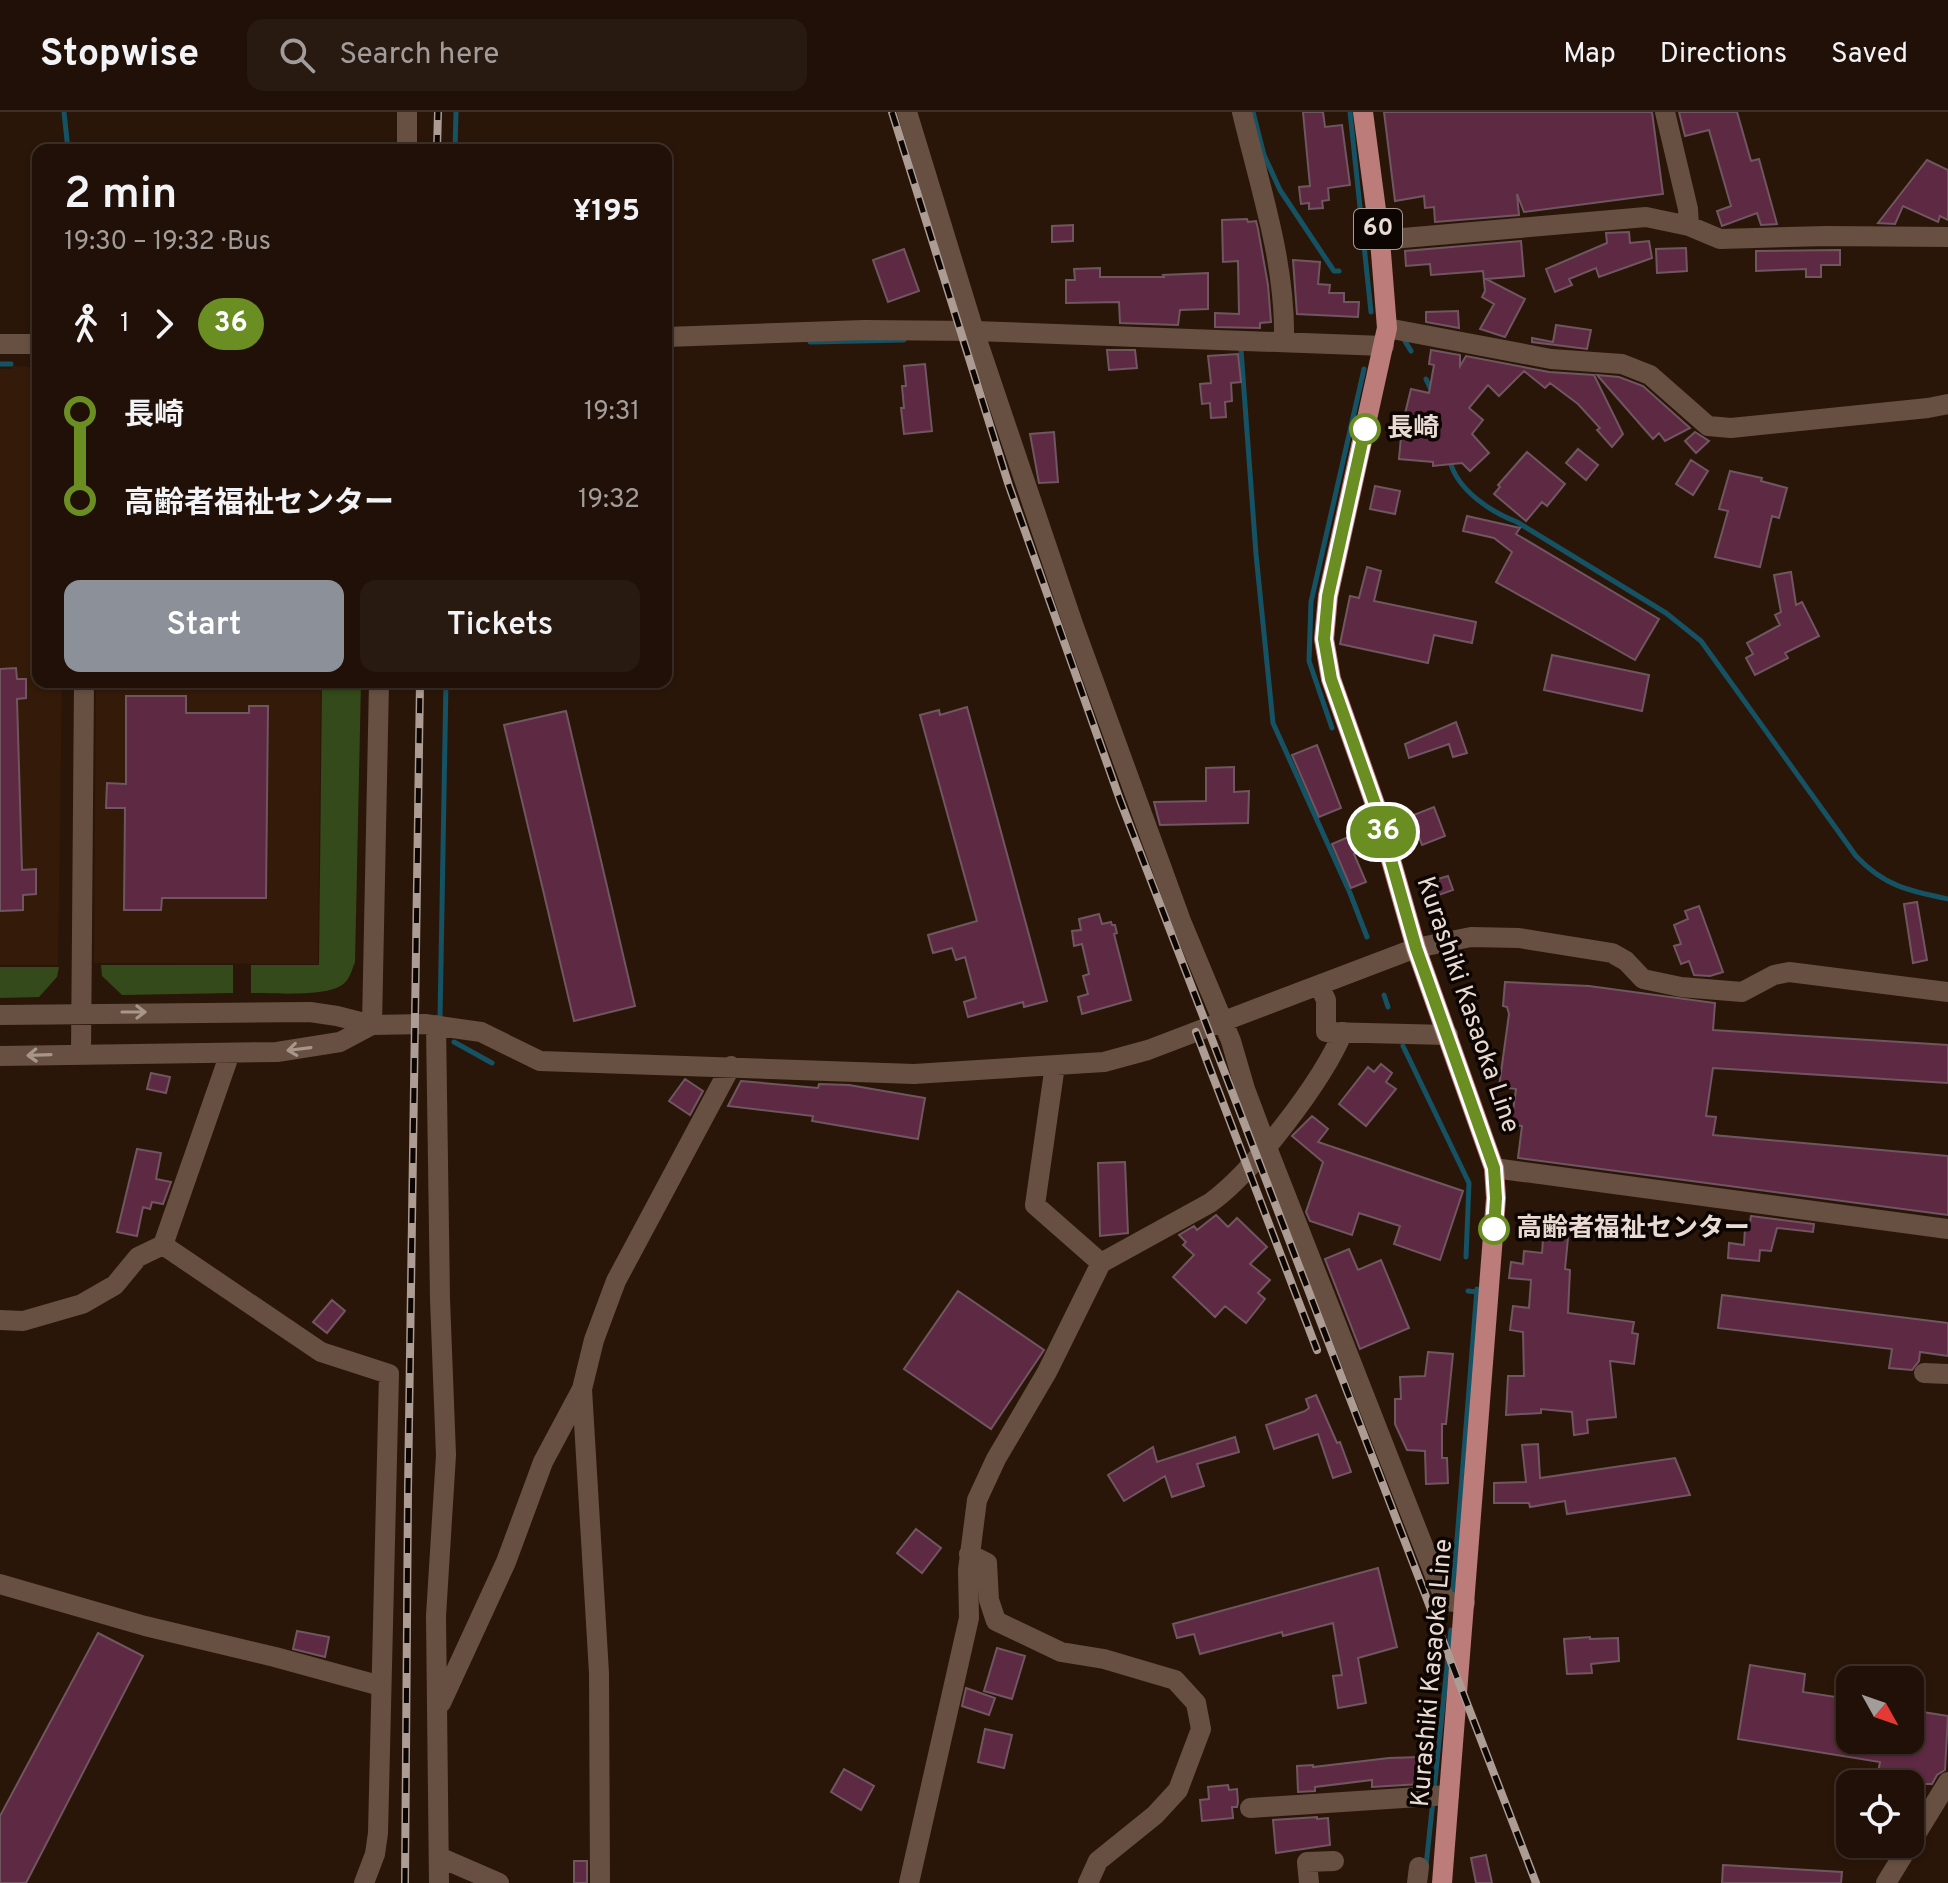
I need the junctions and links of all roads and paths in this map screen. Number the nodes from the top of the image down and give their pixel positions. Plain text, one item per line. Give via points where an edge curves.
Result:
1 (407, 112) edge
2 (907, 112) edge
3 (1242, 112) edge
4 (1363, 112) edge
5 (1665, 112) edge
6 (407, 144) edge
7 (1689, 226) junction
8 (1948, 237) edge
9 (1380, 240) junction
10 (974, 331) junction
11 (672, 337) edge
12 (1385, 337) junction
13 (1284, 342) junction
14 (0, 344) edge
15 (32, 344) edge
16 (1948, 404) edge
17 (84, 688) edge
18 (379, 688) edge
19 (1416, 948) junction
20 (1319, 985) junction
21 (1948, 992) edge
22 (81, 1013) junction
23 (0, 1015) edge
24 (1224, 1021) junction
25 (372, 1025) junction
26 (436, 1025) junction
27 (1343, 1032) junction
28 (1448, 1035) junction
29 (230, 1053) junction
30 (81, 1054) junction
31 (0, 1056) edge
32 (1055, 1065) junction
33 (731, 1066) junction
34 (1266, 1145) junction
35 (1494, 1168) junction
36 (1948, 1229) edge
37 (163, 1245) junction
38 (1101, 1263) junction
39 (0, 1320) edge
40 (1924, 1373) dead end
41 (1948, 1374) edge
42 (582, 1389) junction
43 (969, 1554) junction
44 (0, 1584) edge
45 (1465, 1603) junction
46 (381, 1686) junction
47 (438, 1709) junction
48 (1948, 1782) edge
49 (1439, 1795) junction
50 (1250, 1808) dead end
51 (439, 1857) junction
52 (1334, 1861) dead end
53 (364, 1883) edge
54 (439, 1883) edge
55 (499, 1883) edge
56 (600, 1883) edge
57 (909, 1883) edge
58 (1088, 1883) edge
59 (1309, 1883) edge
60 (1442, 1883) edge
61 (1886, 1883) edge

1 - 6 street
2 - 10 street
3 - 13 street via 1282,280
4 - 9 main road, Kurashiki Kasaoka Line / 60
5 - 7 street
7 - 8 street via 1720,239
7 - 9 street via 1646,217
9 - 12 main road, Kurashiki Kasaoka Line / 60
10 - 11 street
10 - 13 street
10 - 24 street via 1181,921
12 - 13 street
12 - 16 street via 1622,364 1650,375 1708,426 1747,427
12 - 19 main road, Kurashiki Kasaoka Line / 60 via 1328,596 1324,639 1331,679 1375,804
14 - 15 street
17 - 22 street
18 - 25 street
19 - 20 street
19 - 21 street via 1471,937 1553,942 1612,953 1643,979 1681,987 1742,992 1789,972
19 - 28 main road, Kurashiki Kasaoka Line / 60
20 - 24 street
20 - 27 street via 1326,1000 1326,1032
22 - 23 street
22 -> 25 street via 310,1012
22 - 30 street
24 - 32 street via 1104,1062
24 - 34 street
25 - 26 street
25 -> 29 street via 319,1047
26 - 33 street via 481,1032 540,1061
26 - 47 street via 446,1455 436,1616
27 - 28 street
27 - 34 street
28 - 35 main road, Kurashiki Kasaoka Line / 60
29 - 30 street
29 - 37 street
30 -> 31 street
32 - 33 street via 914,1074
32 - 38 street via 1035,1205
33 - 42 street via 616,1281
34 - 38 street via 1238,1180 1210,1203
34 - 45 street via 1437,1581 1446,1601
35 - 36 street
35 - 45 main road, Kurashiki Kasaoka Line / 60
37 - 39 street via 138,1257 115,1285 91,1300 23,1321
37 - 46 street via 321,1352 389,1374
38 - 43 street via 977,1500
40 - 41 street
42 - 47 street via 543,1462 506,1562
42 - 56 street via 599,1673
43 - 57 street via 969,1618
43 - 58 street via 987,1563 996,1621 1061,1652 1175,1680 1196,1703 1201,1729 1178,1790 1098,1861
44 - 46 street
45 - 49 main road, Kurashiki Kasaoka Line / 60
46 - 53 street via 378,1833
47 - 51 street
48 - 61 street
49 - 50 street
49 - 60 main road, Kurashiki Kasaoka Line / 60
51 - 54 street
51 - 55 street
52 - 59 street via 1307,1862

